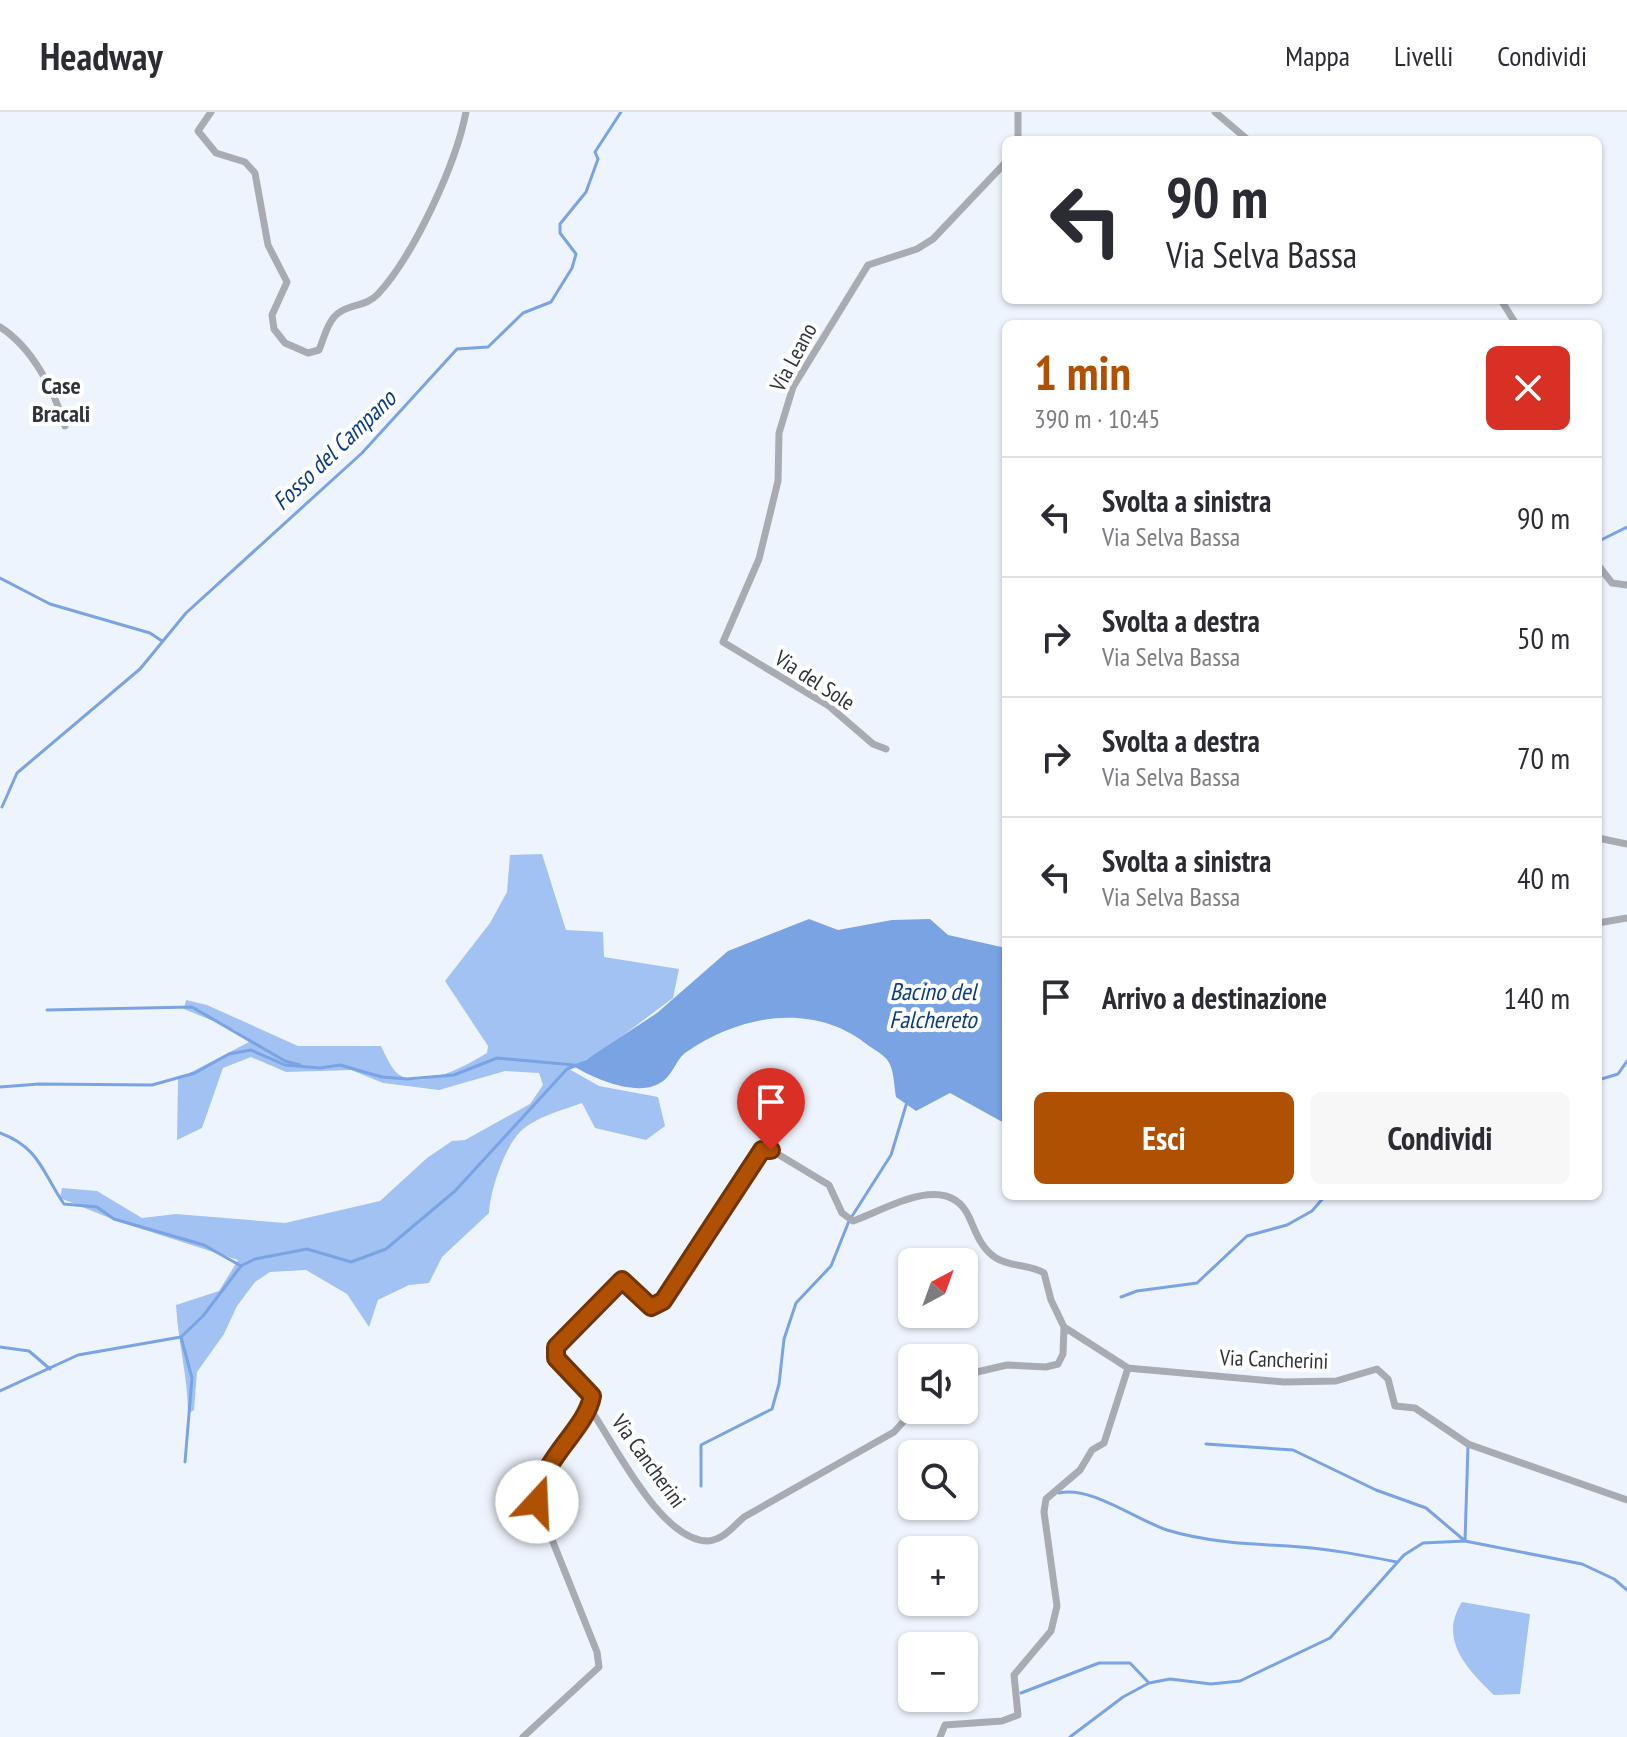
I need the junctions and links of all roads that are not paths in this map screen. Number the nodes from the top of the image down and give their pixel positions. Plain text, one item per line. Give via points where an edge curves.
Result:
1 (211, 112) edge
2 (466, 112) edge
3 (1018, 112) edge
4 (1215, 112) edge
5 (1018, 136) edge
6 (1243, 136) edge
7 (1002, 166) edge
8 (0, 327) edge
9 (65, 426) dead end
10 (1602, 570) edge
11 (1627, 585) edge
12 (723, 642) joint
13 (886, 749) dead end
14 (1602, 839) edge
15 (1627, 844) edge
16 (1627, 918) edge
17 (1602, 922) edge
18 (1064, 1327) junction
19 (1128, 1368) junction
20 (978, 1372) edge
21 (590, 1409) junction
22 (901, 1424) edge
23 (1627, 1500) edge
24 (523, 1737) edge
25 (940, 1737) edge

1 - 2 street via 198,131 216,153 245,162 255,173 268,245 285,274 287,282 272,315 274,329 285,343 308,353 319,350 340,312 379,293 412,247 461,141
3 - 5 street
4 - 6 street
7 - 12 street, Via Leano via 933,239 868,265 815,349 789,398 779,433 778,481 759,559
8 - 9 street via 14,335 56,395
10 - 11 street via 1612,583
12 - 13 street, Via del Sole via 817,698
14 - 15 street
16 - 17 street
18 - 19 street, Via Cancherini
18 - 20 street via 1058,1364
18 - 21 street via 1044,1273 998,1260 985,1249 965,1207 953,1197 932,1192 853,1221 842,1213 829,1185 771,1150 762,1150 663,1301 651,1307 622,1280 556,1347 556,1358 592,1396
19 - 23 street, Via Cancherini via 1284,1382 1336,1381 1377,1369 1388,1379 1395,1406 1415,1408 1468,1444
19 - 25 street via 1104,1443 1046,1499 1057,1606 1051,1631 1014,1675 1018,1715 945,1725
21 - 22 street, Via Cancherini via 642,1490 671,1523 708,1541
21 - 24 street, Via Cancherini via 538,1487 537,1502 599,1667

